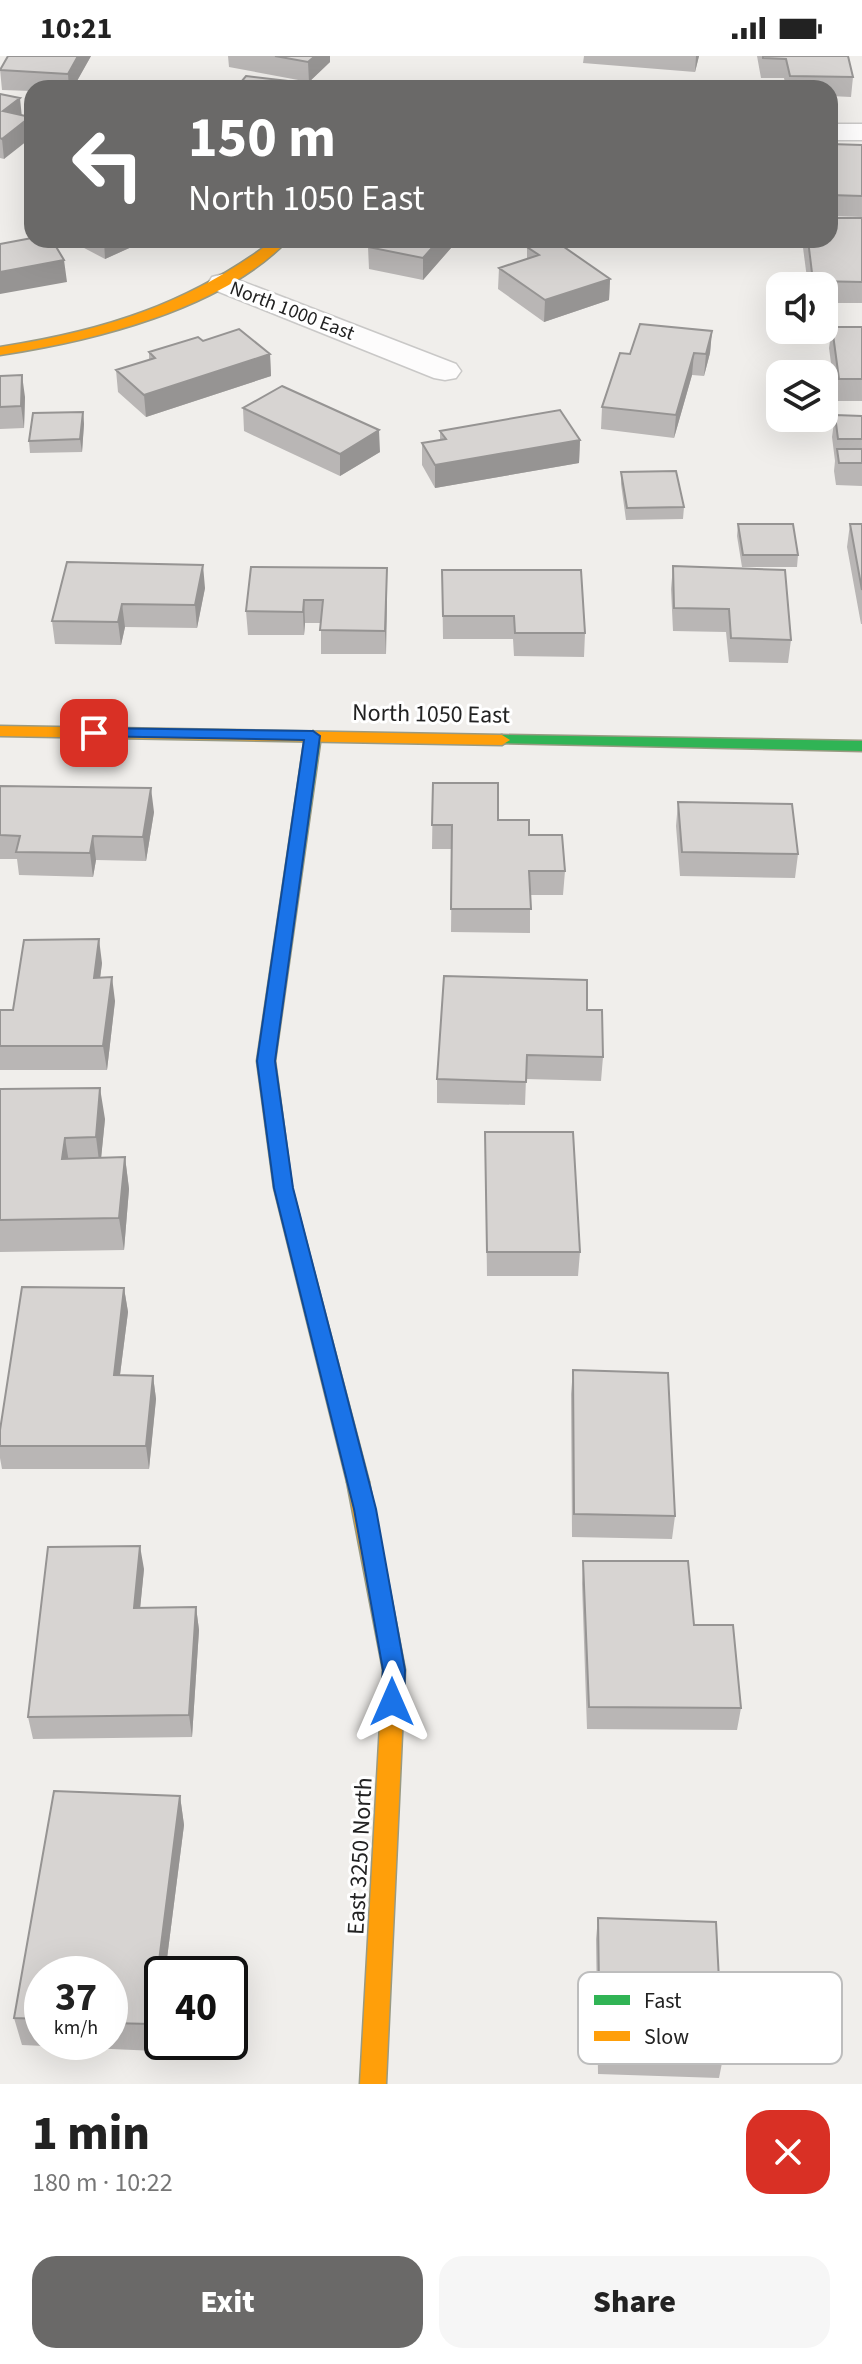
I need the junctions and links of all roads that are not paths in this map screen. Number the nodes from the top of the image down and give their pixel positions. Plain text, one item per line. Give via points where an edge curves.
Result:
1 (838, 132) edge
2 (862, 132) edge
3 (271, 248) edge
4 (223, 283) junction
5 (0, 351) edge
6 (445, 371) dead end
7 (0, 731) edge
8 (313, 736) junction
9 (862, 746) edge
10 (373, 2084) edge

1 - 2 street
3 - 4 street
4 - 5 street, North 1000 East via 186,303 89,335
4 - 6 street, North 1000 East
7 - 8 street, North 1050 East
8 - 9 street, North 1050 East
8 - 10 street, East 3250 North via 266,1061 283,1188 365,1509 394,1670

